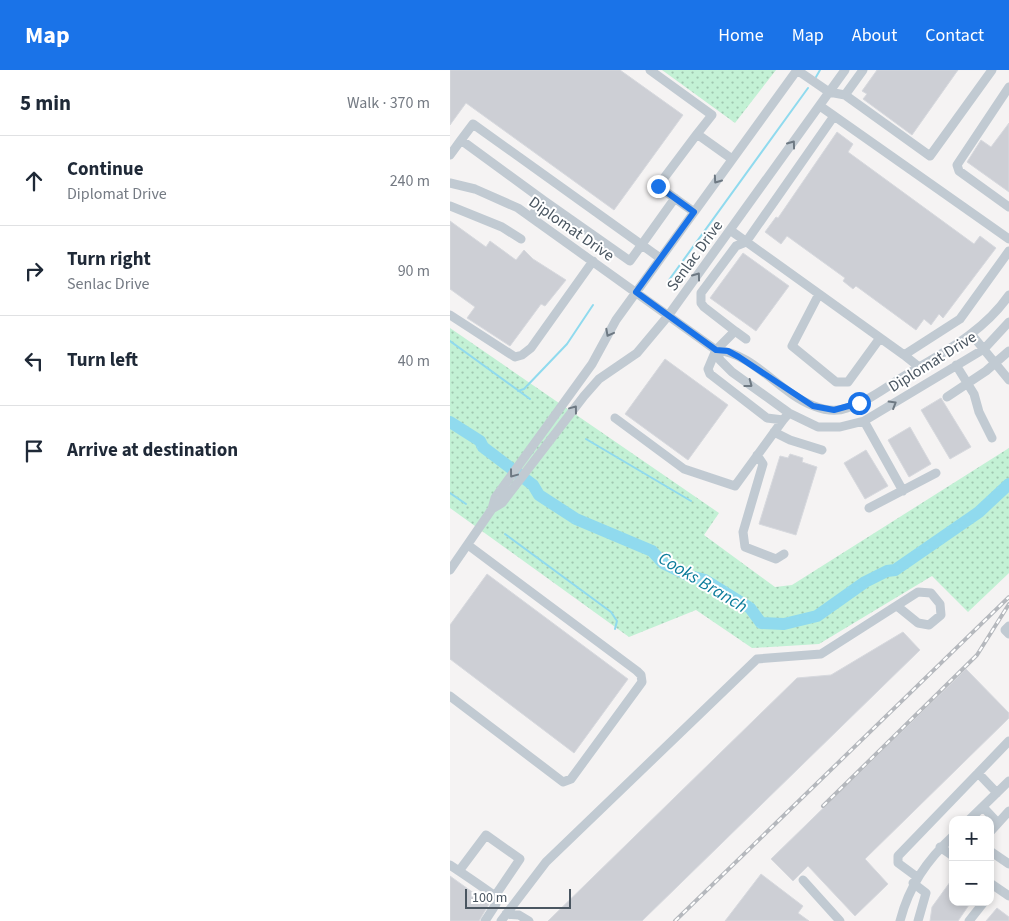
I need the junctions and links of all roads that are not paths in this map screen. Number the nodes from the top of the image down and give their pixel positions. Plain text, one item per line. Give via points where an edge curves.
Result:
1 (650, 70) edge
2 (797, 70) edge
3 (845, 70) edge
4 (863, 70) edge
5 (992, 70) edge
6 (1009, 87) edge
7 (829, 92) junction
8 (845, 95) junction
9 (820, 106) junction
10 (834, 116) junction
11 (697, 134) junction
12 (461, 140) junction
13 (450, 155) edge
14 (732, 159) junction
15 (450, 183) edge
16 (675, 198) junction
17 (543, 200) junction
18 (450, 206) edge
19 (1009, 207) edge
20 (694, 212) junction
21 (531, 217) junction
22 (730, 230) junction
23 (521, 239) dead end
24 (1009, 239) edge
25 (746, 242) junction
26 (641, 246) junction
27 (1009, 251) edge
28 (660, 258) junction
29 (594, 260) junction
30 (636, 292) junction
31 (819, 294) junction
32 (1009, 295) edge
33 (450, 315) edge
34 (668, 316) junction
35 (1009, 322) edge
36 (735, 331) junction
37 (972, 335) junction
38 (880, 338) junction
39 (746, 339) dead end
40 (984, 349) junction
41 (716, 350) junction
42 (1009, 351) edge
43 (904, 355) junction
44 (995, 363) junction
45 (956, 365) junction
46 (919, 368) junction
47 (1009, 380) edge
48 (968, 384) junction
49 (947, 397) dead end
50 (786, 416) junction
51 (614, 418) dead end
52 (864, 421) junction
53 (774, 432) junction
54 (992, 438) dead end
55 (822, 450) dead end
56 (757, 455) junction
57 (936, 473) dead end
58 (903, 491) junction
59 (869, 508) dead end
60 (492, 509) junction
61 (468, 545) junction
62 (784, 554) dead end
63 (450, 570) edge
64 (896, 606) junction
65 (1009, 626) edge
66 (1009, 634) edge
67 (450, 696) edge
68 (1009, 741) edge
69 (978, 773) junction
70 (1009, 782) edge
71 (997, 793) junction
72 (983, 807) junction
73 (1009, 811) edge
74 (973, 816) edge
75 (998, 822) junction
76 (994, 827) edge
77 (949, 840) edge
78 (940, 848) junction
79 (949, 854) edge
80 (994, 854) edge
81 (1009, 864) edge
82 (450, 865) edge
83 (459, 871) junction
84 (803, 880) dead end
85 (915, 880) junction
86 (994, 889) edge
87 (495, 896) junction
88 (1009, 896) edge
89 (981, 906) edge
90 (504, 918) edge
91 (484, 921) edge
92 (529, 921) edge
93 (840, 921) edge
94 (900, 921) edge
95 (918, 921) edge
96 (969, 921) edge

1 - 11 street via 712,115
2 - 7 street
2 - 14 street, Senlac Drive
3 - 7 street, Senlac Drive
4 - 8 street
5 - 8 street via 930,156
6 - 19 street via 956,165 959,171
7 - 8 street
7 - 9 street, Senlac Drive
9 - 10 street
22 -> 9 street, Senlac Drive
10 - 24 street
10 - 25 street
11 - 14 street
11 - 16 street via 658,186
12 - 13 street
12 - 17 street
12 - 26 street via 473,124
14 -> 20 street, Senlac Drive
15 - 21 street, Diplomat Drive via 500,198
16 - 20 street
16 - 26 street
17 - 21 street
17 - 26 street via 630,261
18 - 23 street via 502,226
20 - 28 street, Senlac Drive
21 - 29 street, Diplomat Drive
22 - 25 street
34 -> 22 street, Senlac Drive
25 - 31 street
25 - 36 street via 736,246 701,293 704,307
26 - 28 street
27 - 43 street via 960,319
28 - 30 street, Senlac Drive
29 - 30 street, Diplomat Drive
29 - 33 street via 531,348 522,355 515,357
30 - 34 street, Diplomat Drive
30 -> 60 street, Senlac Drive via 592,364 495,498
31 - 38 street
31 - 38 street via 792,346 836,382 848,382
32 - 37 street, Diplomat Drive
34 - 41 street, Diplomat Drive
60 -> 34 street, Senlac Drive via 502,504 594,385 637,353
35 - 40 street, Diplomat Drive
36 - 39 street
36 - 41 street
37 - 40 street
37 - 46 street, Diplomat Drive
38 - 43 street
40 - 44 street
40 - 45 street, Diplomat Drive
41 - 46 street, Diplomat Drive via 728,351 739,357 798,398 825,410 846,409
41 -> 50 street, Diplomat Drive via 720,360 732,372
41 - 50 street via 708,369 710,374 767,418
42 - 44 street
43 - 46 street
44 - 47 street
44 - 48 street
45 - 48 street
52 -> 45 street, Diplomat Drive
48 - 49 street
48 - 54 street
50 - 52 street, Diplomat Drive via 818,427 840,427
50 - 53 street
51 - 56 street via 684,469 736,486
52 - 58 street
53 - 55 street
53 - 56 street
56 - 62 street via 763,464 743,532 745,547 776,559
57 - 58 street
58 - 59 street
60 - 61 street, Senlac Drive
61 - 63 street, Senlac Drive
61 - 67 street via 638,671 642,682 571,779 563,782
64 - 64 street via 918,592 931,593 940,604 941,615 930,625 918,624
64 - 90 street via 821,654 757,659 546,862
65 - 66 street via 1005,630
68 - 69 street
69 - 71 street
69 - 85 street via 898,856 898,863
70 - 71 street
71 - 72 street
72 - 74 street
72 - 75 street
73 - 75 street
75 - 76 street
77 - 78 street
78 - 79 street
78 - 85 street
80 - 81 street
82 - 83 street
83 - 87 street
83 - 87 street via 486,835 520,859
84 - 93 street
85 - 94 street
85 - 95 street via 926,893
86 - 88 street
87 - 91 street via 496,904
89 - 96 street
90 - 92 street via 518,914

